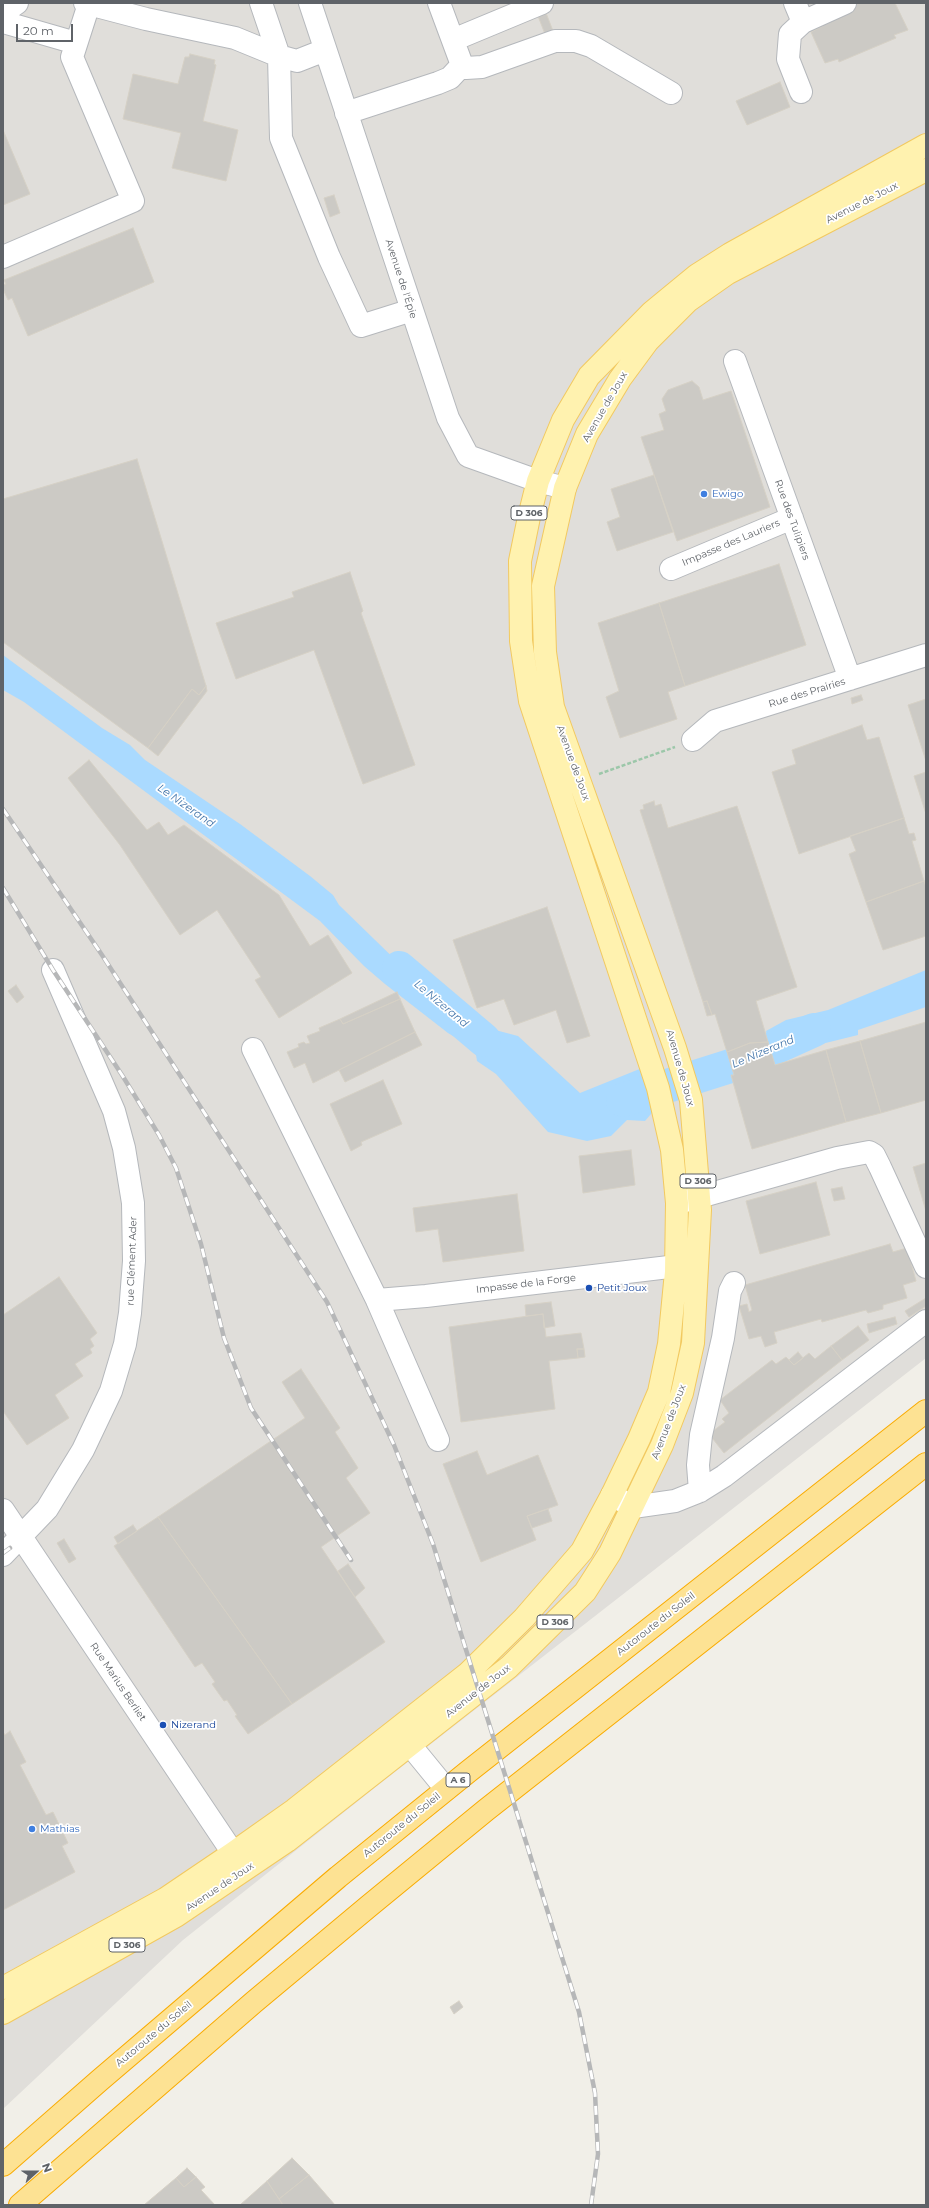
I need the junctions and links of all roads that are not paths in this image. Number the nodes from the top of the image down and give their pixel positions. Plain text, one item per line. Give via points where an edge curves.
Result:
1 (17, 3) edge
2 (261, 3) edge
3 (310, 3) edge
4 (439, 3) edge
5 (542, 3) edge
6 (845, 3) edge
7 (87, 4) edge
8 (3, 13) edge
9 (799, 13) edge
10 (3, 22) edge
11 (453, 40) junction
12 (76, 43) junction
13 (325, 50) junction
14 (279, 56) junction
15 (462, 65) junction
16 (801, 92) dead end
17 (671, 93) dead end
18 (346, 113) junction
19 (926, 145) edge
20 (926, 170) edge
21 (3, 256) edge
22 (412, 310) junction
23 (735, 361) dead end
24 (538, 481) junction
25 (565, 488) junction
26 (792, 518) junction
27 (671, 569) dead end
28 (926, 655) edge
29 (850, 679) junction
30 (693, 740) road end
31 (53, 970) dead end
32 (253, 1049) dead end
33 (699, 1198) junction
34 (676, 1203) junction
35 (698, 1263) junction
36 (676, 1266) junction
37 (926, 1267) edge
38 (734, 1283) dead end
39 (377, 1300) junction
40 (926, 1321) edge
41 (926, 1411) edge
42 (438, 1440) dead end
43 (926, 1464) edge
44 (700, 1490) junction
45 (612, 1495) junction
46 (633, 1507) junction
47 (3, 1510) edge
48 (21, 1537) junction
49 (3, 1555) edge
50 (410, 1745) junction
51 (446, 1789) junction
52 (240, 1862) junction
53 (3, 1988) edge
54 (3, 2013) edge
55 (3, 2165) edge
56 (20, 2205) edge

1 - 8 street
2 - 14 street
3 - 13 street, Avenue de l'Épie
4 - 11 street
5 - 11 street
6 - 9 street
7 - 12 street
7 - 14 street via 234,38
9 - 16 street via 790,34 788,59
10 - 12 street
11 - 15 street
12 - 21 street via 72,56 133,201
13 - 14 street via 297,61
13 - 18 street, Avenue de l'Épie
14 - 22 street via 281,138 360,326
15 - 17 street via 466,68 482,67 555,41 576,41 591,46
15 - 18 street via 450,78 438,84
18 - 22 street, Avenue de l'Épie
19 - 24 main road, Avenue de Joux / D 306 via 730,254 697,275 652,312 589,376 563,420
20 - 25 main road, Avenue de Joux / D 306 via 728,273 688,301 648,341 620,378 587,434
22 - 24 street, Avenue de l'Épie via 448,418 468,456
23 - 26 street, Rue des Tulipiers
24 - 25 street, Avenue de l'Épie
24 - 34 main road, Avenue de Joux / D 306 via 520,561 521,642 530,701 648,1055 672,1150
25 - 33 main road, Avenue de Joux / D 306 via 543,586 544,652 553,707 675,1048 691,1100
26 - 27 street, Impasse des Lauriers
26 - 29 street, Rue des Tulipiers
28 - 29 street, Rue des Prairies
29 - 30 street, Rue des Prairies via 715,721
31 - 48 street, rue Clément Ader via 114,1111 124,1148 133,1203 134,1261 125,1344 111,1391 83,1450 47,1509
32 - 39 street
33 - 34 street
33 - 35 main road, Avenue de Joux / D 306
33 - 37 street via 837,1158 864,1152 874,1155
34 - 36 main road, Avenue de Joux / D 306
35 - 36 street, Impasse de la Forge
35 - 46 main road, Avenue de Joux / D 306 via 693,1343 682,1393 662,1445
36 - 39 street, Impasse de la Forge
36 - 45 main road, Avenue de Joux / D 306 via 669,1344 659,1392
38 - 44 street via 730,1290 723,1338 701,1435 698,1465
39 - 42 street
40 - 44 street via 730,1471
41 - 51 highway, Autoroute du Soleil / A 6
43 - 56 highway via 449,1840 254,2002
44 - 46 street via 675,1502
45 - 46 street
45 - 52 main road, Avenue de Joux / D 306 via 582,1551 524,1618 467,1674 294,1810
46 - 50 main road, Avenue de Joux / D 306 via 610,1553 584,1592 509,1667
47 - 48 street, Rue Marius Berliet
48 - 49 street, rue Clément Ader
48 - 52 street, Rue Marius Berliet
50 - 51 street
50 - 52 main road, Avenue de Joux / D 306
51 - 55 highway, Autoroute du Soleil / A 6 via 338,1877
52 - 53 main road, Avenue de Joux / D 306 via 165,1899
52 - 54 main road, Avenue de Joux / D 306 via 138,1938

